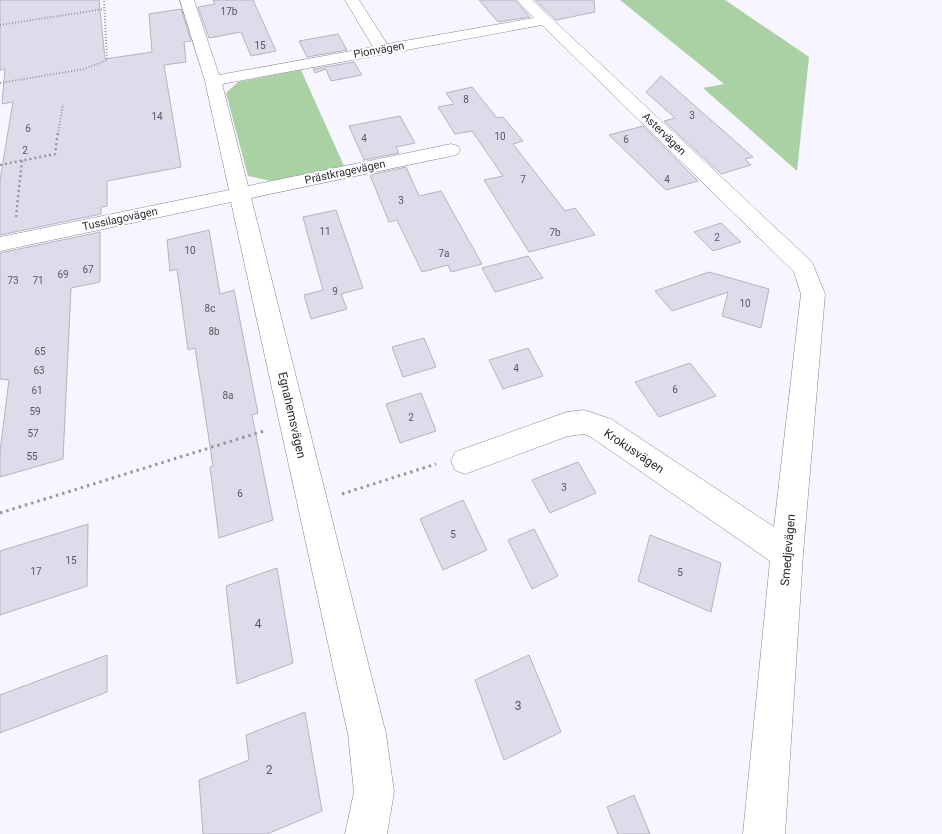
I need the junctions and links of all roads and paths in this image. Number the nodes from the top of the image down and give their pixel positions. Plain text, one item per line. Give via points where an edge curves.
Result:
1 (104, 0) edge
2 (187, 0) edge
3 (352, 0) edge
4 (524, 0) edge
5 (104, 9) junction
6 (545, 20) junction
7 (0, 25) edge
8 (383, 50) junction
9 (212, 81) junction
10 (0, 83) edge
11 (63, 104) dead end
12 (451, 150) dead end
13 (22, 160) junction
14 (0, 165) edge
15 (240, 194) junction
16 (6, 242) edge
17 (804, 268) joint
18 (294, 421) junction
19 (465, 462) joint
20 (313, 503) junction
21 (0, 513) edge
22 (787, 554) junction
23 (366, 834) edge
24 (764, 834) edge

1 - 5 path
2 - 9 street, Egnahemsvägen
3 - 8 street
4 - 6 street, Astervägen
5 - 7 path
5 - 10 path via 107,60 84,69
6 - 8 street, Pionvägen
6 - 17 street, Astervägen
8 - 9 street, Pionvägen
9 - 15 street, Egnahemsvägen
11 - 13 path via 55,154
12 - 15 street, Prästkragevägen
13 - 14 path
13 - 16 path
15 - 16 street, Tussilagovägen
15 - 18 street, Egnahemsvägen
17 - 22 street, Smedjevägen via 813,294
18 - 20 street, Egnahemsvägen
18 - 21 path
19 - 20 path via 446,461
19 - 22 street, Krokusvägen via 567,424 584,422 601,428
20 - 23 street, Egnahemsvägen via 367,734 374,792
22 - 24 street, Smedjevägen

